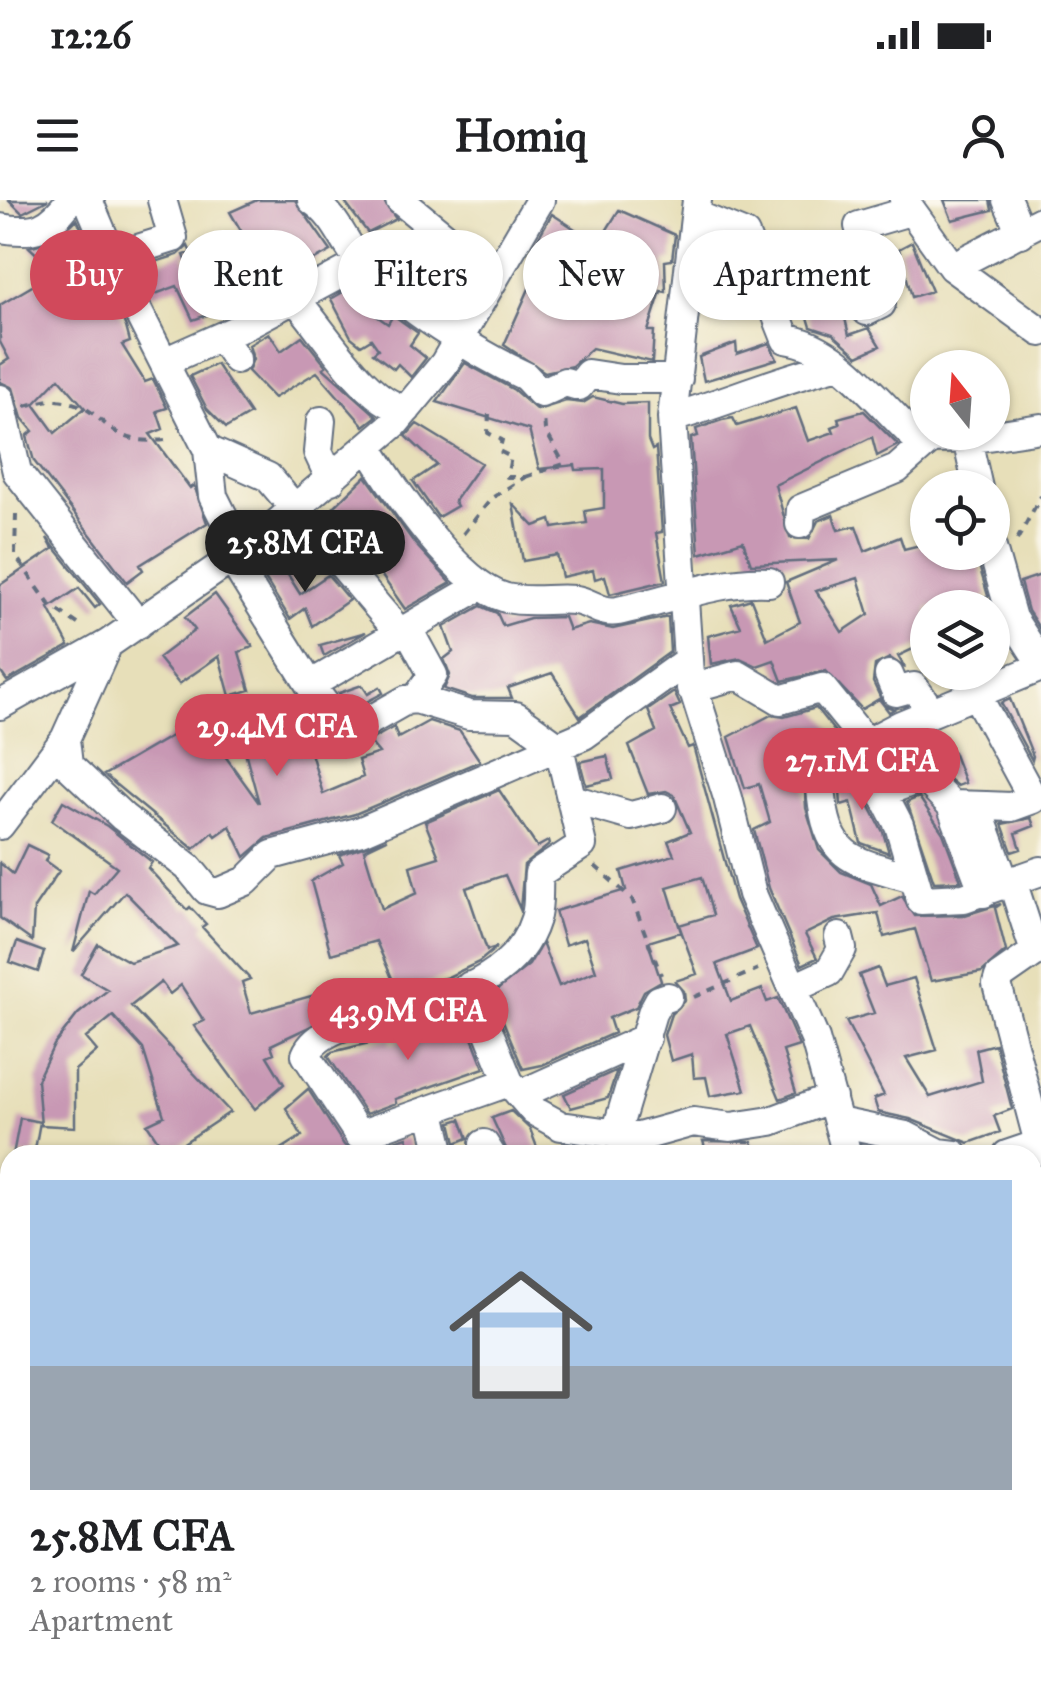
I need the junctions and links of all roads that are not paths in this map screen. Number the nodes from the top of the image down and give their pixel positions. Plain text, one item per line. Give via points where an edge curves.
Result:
1 (70, 200) edge
2 (88, 200) edge
3 (162, 200) edge
4 (312, 200) edge
5 (400, 200) edge
6 (540, 200) edge
7 (1006, 200) edge
8 (907, 206) edge
9 (696, 208) edge
10 (1031, 227) edge
11 (0, 228) edge
12 (101, 230) edge
13 (341, 230) edge
14 (437, 230) edge
15 (736, 230) edge
16 (860, 230) edge
17 (158, 242) edge
18 (503, 262) edge
19 (952, 268) junction
20 (143, 320) edge
21 (266, 320) edge
22 (314, 320) edge
23 (434, 320) edge
24 (469, 320) edge
25 (778, 320) edge
26 (1041, 332) edge
27 (459, 337) junction
28 (164, 362) junction
29 (836, 365) junction
30 (678, 379) junction
31 (3, 404) edge
32 (407, 410) junction
33 (672, 418) junction
34 (321, 420) dead end
35 (1041, 428) edge
36 (910, 431) edge
37 (1010, 433) edge
38 (203, 442) junction
39 (368, 447) junction
40 (918, 450) edge
41 (332, 480) junction
42 (298, 507) junction
43 (800, 524) dead end
44 (242, 552) junction
45 (997, 570) edge
46 (769, 582) dead end
47 (480, 586) junction
48 (684, 594) junction
49 (138, 624) junction
50 (404, 632) junction
51 (108, 644) junction
52 (1041, 665) edge
53 (689, 675) junction
54 (888, 675) dead end
55 (310, 685) junction
56 (976, 694) junction
57 (416, 700) junction
58 (0, 705) edge
59 (931, 711) junction
60 (65, 739) junction
61 (862, 743) junction
62 (558, 747) junction
63 (883, 792) junction
64 (572, 799) junction
65 (952, 805) junction
66 (986, 806) junction
67 (662, 808) dead end
68 (0, 825) edge
69 (1041, 871) edge
70 (912, 878) junction
71 (1001, 888) junction
72 (838, 938) dead end
73 (1037, 959) edge
74 (470, 986) junction
75 (794, 988) junction
76 (668, 997) road end
77 (646, 1038) junction
78 (1032, 1078) edge
79 (515, 1088) junction
80 (835, 1110) junction
81 (431, 1112) junction
82 (587, 1127) junction
83 (616, 1133) junction
84 (439, 1145) edge
85 (593, 1145) edge
86 (844, 1145) edge
87 (922, 1145) edge
88 (1040, 1145) edge

1 - 11 street via 38,232
2 - 12 street
3 - 17 street via 173,238
4 - 13 street
5 - 14 street
6 - 18 street
7 - 10 street
8 - 16 street
8 - 19 street
9 - 15 street
9 - 30 street
10 - 19 street
19 - 26 street
20 - 28 street
21 - 28 street via 228,348
22 - 32 street via 392,408
23 - 27 street
24 - 27 street
25 - 29 street via 786,339 808,342
27 - 30 street via 542,393 565,382 579,386 588,374
27 - 32 street
28 - 38 street
29 - 33 street
29 - 36 street via 876,394
30 - 33 street
31 - 49 street via 17,472
32 - 39 street
33 - 48 street
34 - 41 street via 318,452
35 - 37 street
38 - 42 street via 268,477
38 - 44 street via 214,496
39 - 41 street
39 - 47 street via 404,505
40 - 43 street via 897,469 800,509
41 - 42 street
42 - 44 street
42 - 50 street
44 - 49 street
44 - 55 street
45 - 52 street via 1012,618
46 - 48 street
47 - 48 street via 506,598 578,600 606,612
47 - 50 street
48 - 53 street
49 - 51 street
50 - 55 street
50 - 57 street via 433,674
51 - 58 street
51 - 60 street
52 - 56 street
53 - 61 street via 738,675 780,700 822,688
53 - 62 street
53 - 75 street via 752,894
54 - 59 street via 896,692 914,688
55 - 57 street via 346,730
56 - 59 street
56 - 66 street via 1032,798 1011,807
57 - 62 street via 470,715 516,716
59 - 61 street
60 - 62 street via 68,766 215,893 246,882 272,854 361,831
60 - 68 street
61 - 63 street
61 - 70 street via 821,772 827,833 840,852
62 - 64 street
63 - 65 street via 924,777
63 - 70 street via 905,840
64 - 67 street via 631,816
64 - 74 street via 582,846 540,873 536,918 518,954
65 - 66 street
65 - 71 street
66 - 71 street via 979,814
69 - 71 street
70 - 71 street via 924,902
71 - 73 street
72 - 75 street via 842,949 828,972
73 - 78 street via 999,977 998,984
74 - 79 street
74 - 81 street via 330,1030 308,1049 308,1060 355,1134
75 - 80 street
76 - 77 street via 656,1003
77 - 79 street
77 - 83 street
78 - 88 street
79 - 81 street
79 - 82 street via 545,1120
80 - 83 street via 751,1124 693,1122 638,1137
80 - 86 street
80 - 87 street
81 - 84 street
82 - 83 street
82 - 85 street

